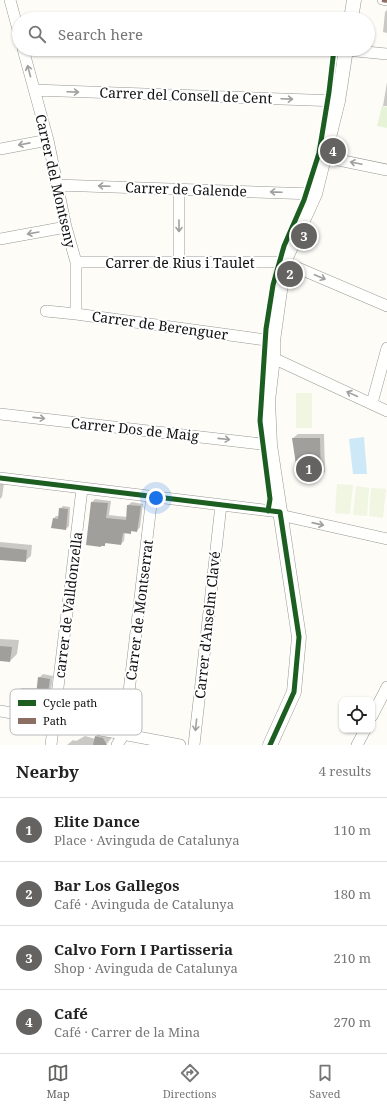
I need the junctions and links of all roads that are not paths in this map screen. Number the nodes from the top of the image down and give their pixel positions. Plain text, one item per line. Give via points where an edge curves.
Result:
1 (9, 0) edge
2 (354, 0) edge
3 (382, 0) edge
4 (387, 0) edge
5 (0, 2) edge
6 (13, 12) edge
7 (352, 12) edge
8 (375, 53) edge
9 (387, 54) edge
10 (25, 56) edge
11 (345, 56) edge
12 (34, 90) junction
13 (338, 101) junction
14 (48, 140) junction
15 (0, 149) edge
16 (324, 157) junction
17 (387, 170) edge
18 (56, 185) junction
19 (179, 189) junction
20 (315, 194) junction
21 (66, 227) junction
22 (0, 239) edge
23 (76, 262) junction
24 (179, 262) junction
25 (284, 262) junction
26 (387, 306) edge
27 (46, 311) dead end
28 (76, 314) junction
29 (273, 341) junction
30 (387, 348) edge
31 (273, 358) junction
32 (372, 403) junction
33 (387, 410) edge
34 (0, 414) edge
35 (270, 445) junction
36 (0, 478) edge
37 (82, 488) junction
38 (152, 496) junction
39 (221, 505) junction
40 (280, 513) junction
41 (387, 539) edge
42 (387, 688) edge
43 (58, 689) edge
44 (129, 689) edge
45 (375, 710) edge
46 (0, 711) edge
47 (10, 713) edge
48 (363, 733) edge
49 (52, 735) edge
50 (123, 735) edge
51 (129, 735) edge
52 (274, 744) edge
53 (51, 745) edge
54 (117, 745) edge
55 (180, 745) edge
56 (194, 745) edge
57 (357, 745) edge

1 - 5 street
1 - 6 street
2 - 7 street
3 - 4 street
8 - 9 street
12 -> 10 street, Carrer del Montseny
11 - 13 street
12 -> 13 street, Carrer del Consell de Cent
12 - 14 street, Carrer del Montseny
13 - 16 street
14 -> 15 street
14 - 18 street, Carrer del Montseny
17 -> 16 street
16 - 20 street
19 -> 18 street, Carrer de Galende
18 - 21 street, Carrer del Montseny
20 -> 19 street, Carrer de Galende
19 -> 24 street
20 - 25 street
21 -> 22 street
21 - 23 street, Carrer del Montseny
23 - 24 street, Carrer de Rius i Taulet
23 - 28 street, Carrer del Montseny
24 - 25 street, Carrer de Rius i Taulet
25 -> 26 street
25 - 29 street
27 - 28 street, Carrer de Berenguer
28 - 29 street, Carrer de Berenguer
29 - 31 street
30 - 32 street
32 -> 31 street
31 - 35 street via 268,401
32 - 33 street
34 -> 35 street, Carrer Dos de Maig
35 - 40 street
36 - 37 street
37 - 38 street
37 - 43 street, carrer de Valldonzella
38 - 39 street
38 - 44 street, Carrer de Montserrat
39 - 40 street
39 -> 56 street, Carrer d'Anselm Clavé
40 -> 41 street
40 - 52 street via 299,636 294,692
42 - 45 street
46 - 47 street
48 - 57 street
49 - 53 street, carrer de Valldonzella
50 - 54 street, Carrer de Montserrat
51 - 55 street

